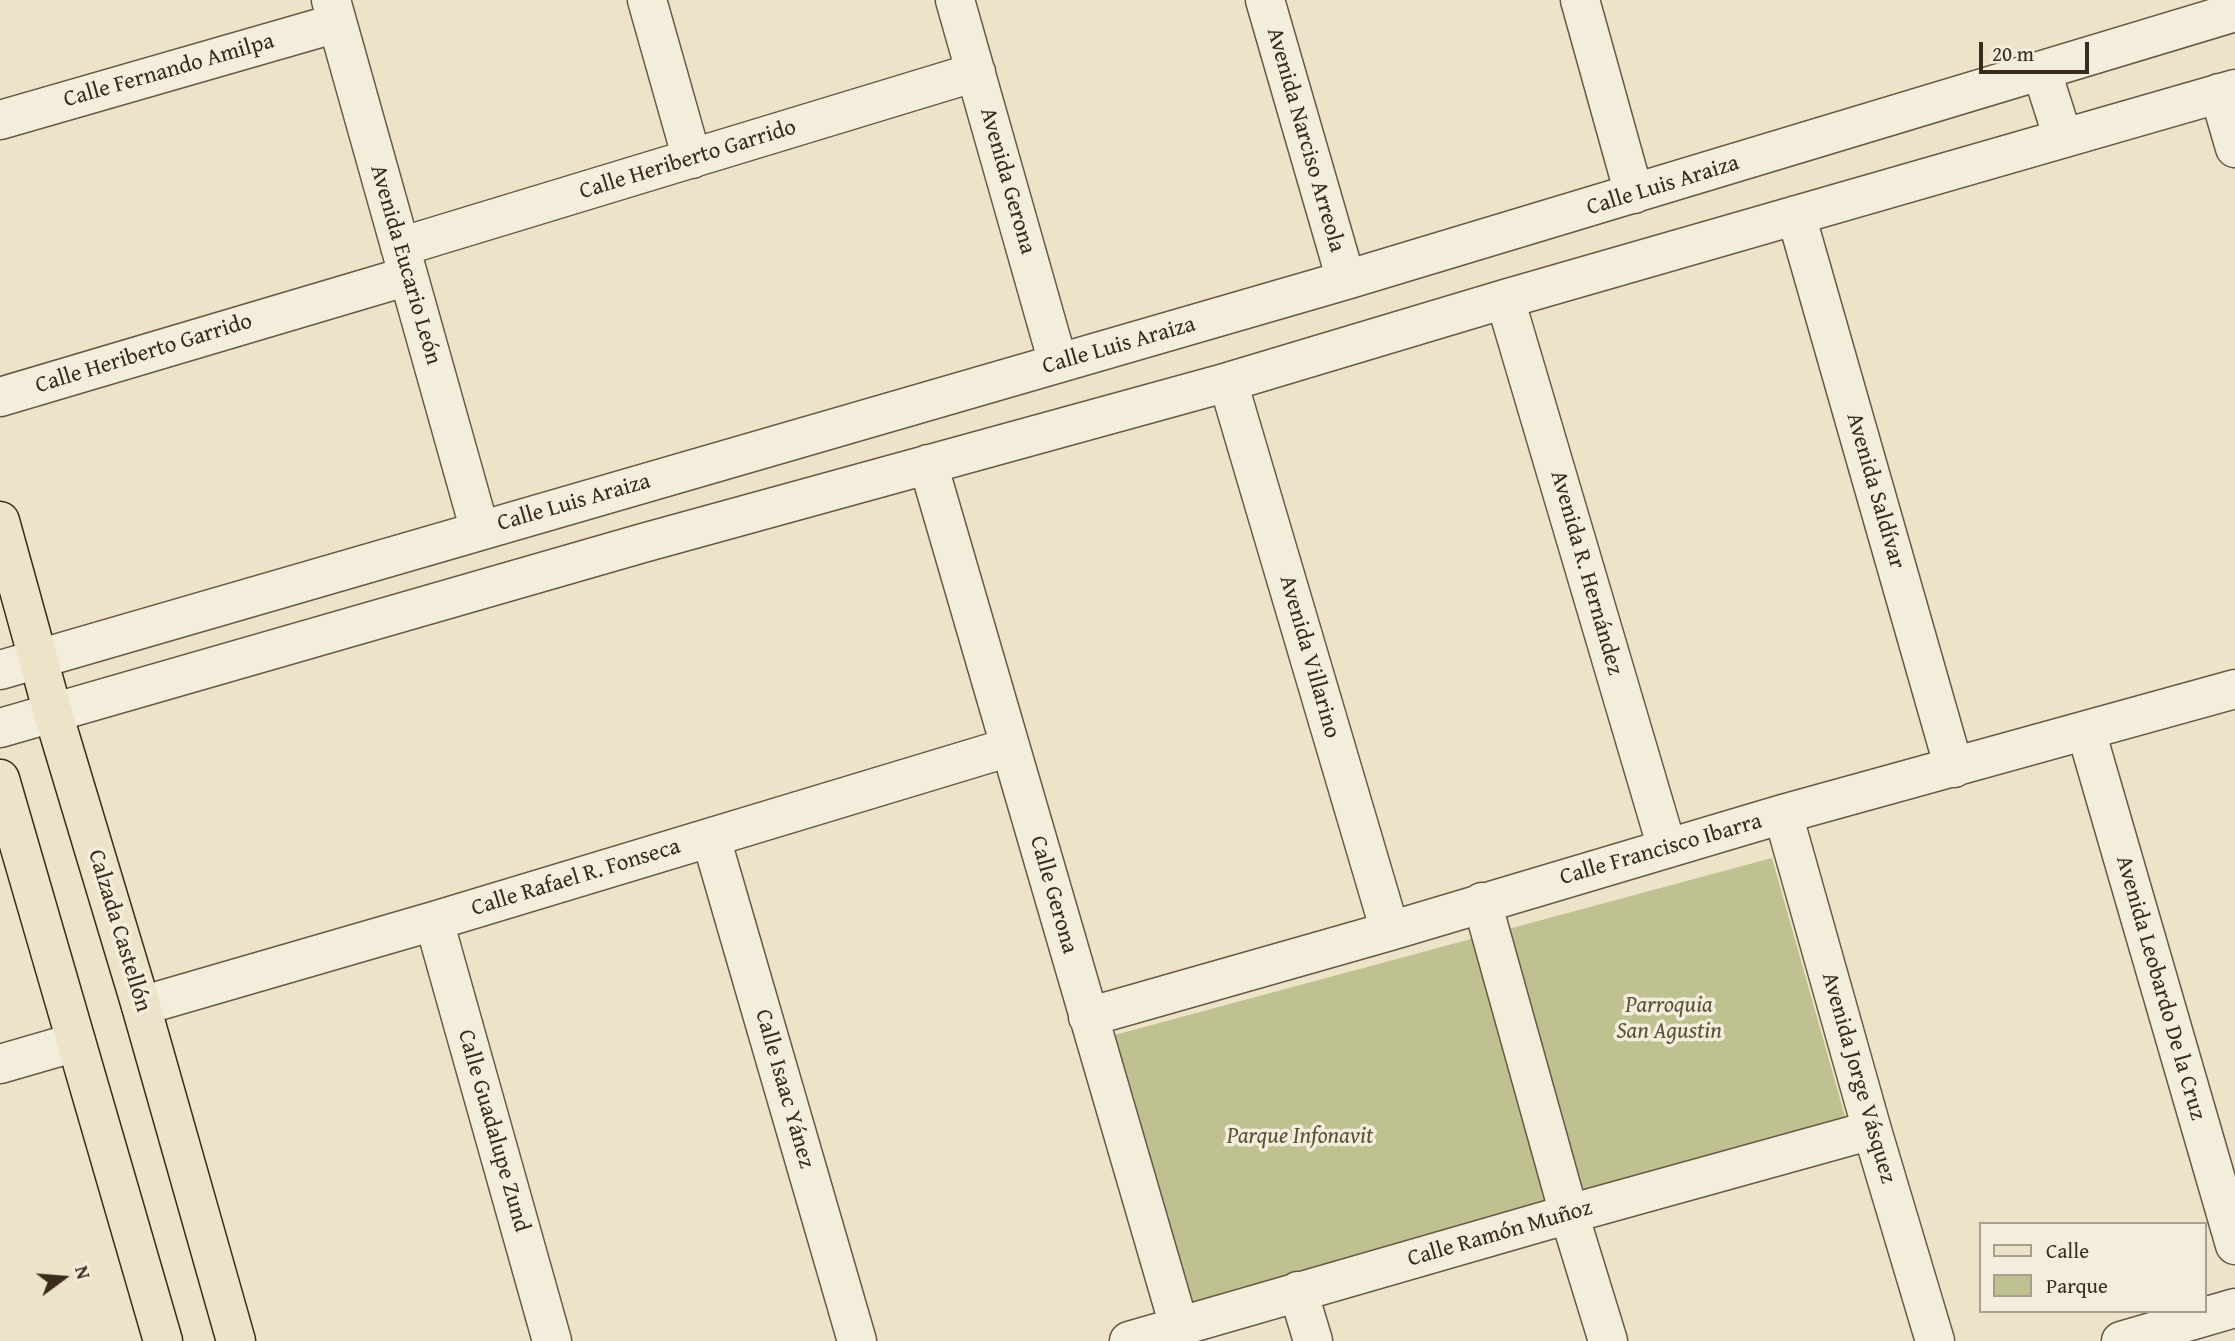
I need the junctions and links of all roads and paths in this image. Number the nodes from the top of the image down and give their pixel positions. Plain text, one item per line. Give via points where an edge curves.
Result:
1 (647, 0) edge
2 (955, 0) edge
3 (1265, 0) edge
4 (1580, 0) edge
5 (334, 11) edge
6 (2213, 11) edge
7 (976, 72) junction
8 (2042, 72) junction
9 (2227, 91) edge
10 (0, 120) edge
11 (2063, 138) junction
12 (2235, 148) edge
13 (692, 159) junction
14 (1634, 194) junction
15 (1796, 215) junction
16 (404, 261) junction
17 (1346, 280) junction
18 (1505, 299) junction
19 (1058, 363) junction
20 (1228, 382) junction
21 (0, 397) edge
22 (928, 464) junction
23 (626, 487) junction
24 (0, 521) edge
25 (480, 531) junction
26 (643, 543) junction
27 (39, 659) junction
28 (0, 670) edge
29 (2235, 689) edge
30 (53, 713) junction
31 (0, 728) edge
32 (2086, 731) junction
33 (1010, 747) junction
34 (1954, 768) junction
35 (0, 779) edge
36 (1783, 814) junction
37 (711, 838) junction
38 (1667, 848) junction
39 (1482, 902) junction
40 (434, 921) junction
41 (1390, 931) junction
42 (141, 1006) junction
43 (1088, 1017) junction
44 (76, 1042) junction
45 (0, 1063) edge
46 (1871, 1130) junction
47 (1569, 1214) junction
48 (2235, 1245) edge
49 (1298, 1292) junction
50 (2235, 1308) edge
51 (1180, 1326) junction
52 (163, 1341) edge
53 (236, 1341) edge
54 (552, 1341) edge
55 (857, 1341) edge
56 (1129, 1341) edge
57 (1313, 1341) edge
58 (1608, 1341) edge
59 (1935, 1341) edge
60 (2121, 1341) edge

1 - 13 street
2 - 7 street, Avenida Gerona
3 - 17 street, Avenida Narciso Arreola
4 - 14 street
5 - 10 street, Calle Fernando Amilpa
5 - 16 street, Avenida Eucario León
6 - 8 street, Calle Luis Araiza
7 - 13 street, Calle Heriberto Garrido
7 - 19 street, Avenida Gerona
8 - 11 street
8 - 14 street, Calle Luis Araiza
9 - 11 street
9 - 12 street
11 - 15 street
13 - 16 street, Calle Heriberto Garrido
14 - 17 street, Calle Luis Araiza
15 - 18 street
15 - 34 street, Avenida Saldívar
16 - 21 street, Calle Heriberto Garrido
16 - 25 street, Avenida Eucario León
17 - 19 street, Calle Luis Araiza
18 - 20 street
18 - 38 street, Avenida R. Hernández
19 - 23 street, Calle Luis Araiza
20 - 22 street
20 - 41 street, Avenida Villarino
22 - 26 street
22 - 33 street, Calle Gerona
23 - 25 street, Calle Luis Araiza
23 - 26 street
24 - 27 main road, Calzada Castellón
25 - 27 street, Calle Luis Araiza
26 - 30 street
27 - 28 street, Calle Luis Araiza
27 - 30 main road, Calzada Castellón
29 - 32 street, Calle Francisco Ibarra
30 - 31 street
30 - 42 main road, Calzada Castellón
32 - 34 street, Calle Francisco Ibarra
32 - 48 street, Avenida Leobardo De la Cruz
33 - 37 street, Calle Rafael R. Fonseca
33 - 43 street, Calle Gerona
34 - 36 street, Calle Francisco Ibarra
35 - 44 main road
36 - 38 street, Calle Francisco Ibarra
36 - 46 street, Avenida Jorge Vásquez
37 - 40 street, Calle Rafael R. Fonseca
37 - 55 street, Calle Isaac Yánez
38 - 39 street, Calle Francisco Ibarra
39 - 41 street, Calle Francisco Ibarra
39 - 47 street
40 - 42 street, Calle Rafael R. Fonseca
40 - 54 street, Calle Guadalupe Zund
41 - 43 street, Calle Francisco Ibarra
42 - 53 main road, Calzada Castellón
43 - 51 street, Calle Gerona
44 - 45 street
44 - 52 main road
46 - 47 street, Calle Ramón Muñoz
46 - 59 street, Avenida Jorge Vásquez
47 - 49 street, Calle Ramón Muñoz
47 - 58 street
49 - 51 street, Calle Ramón Muñoz
49 - 57 street
50 - 60 street
51 - 56 street, Calle Ramón Muñoz

